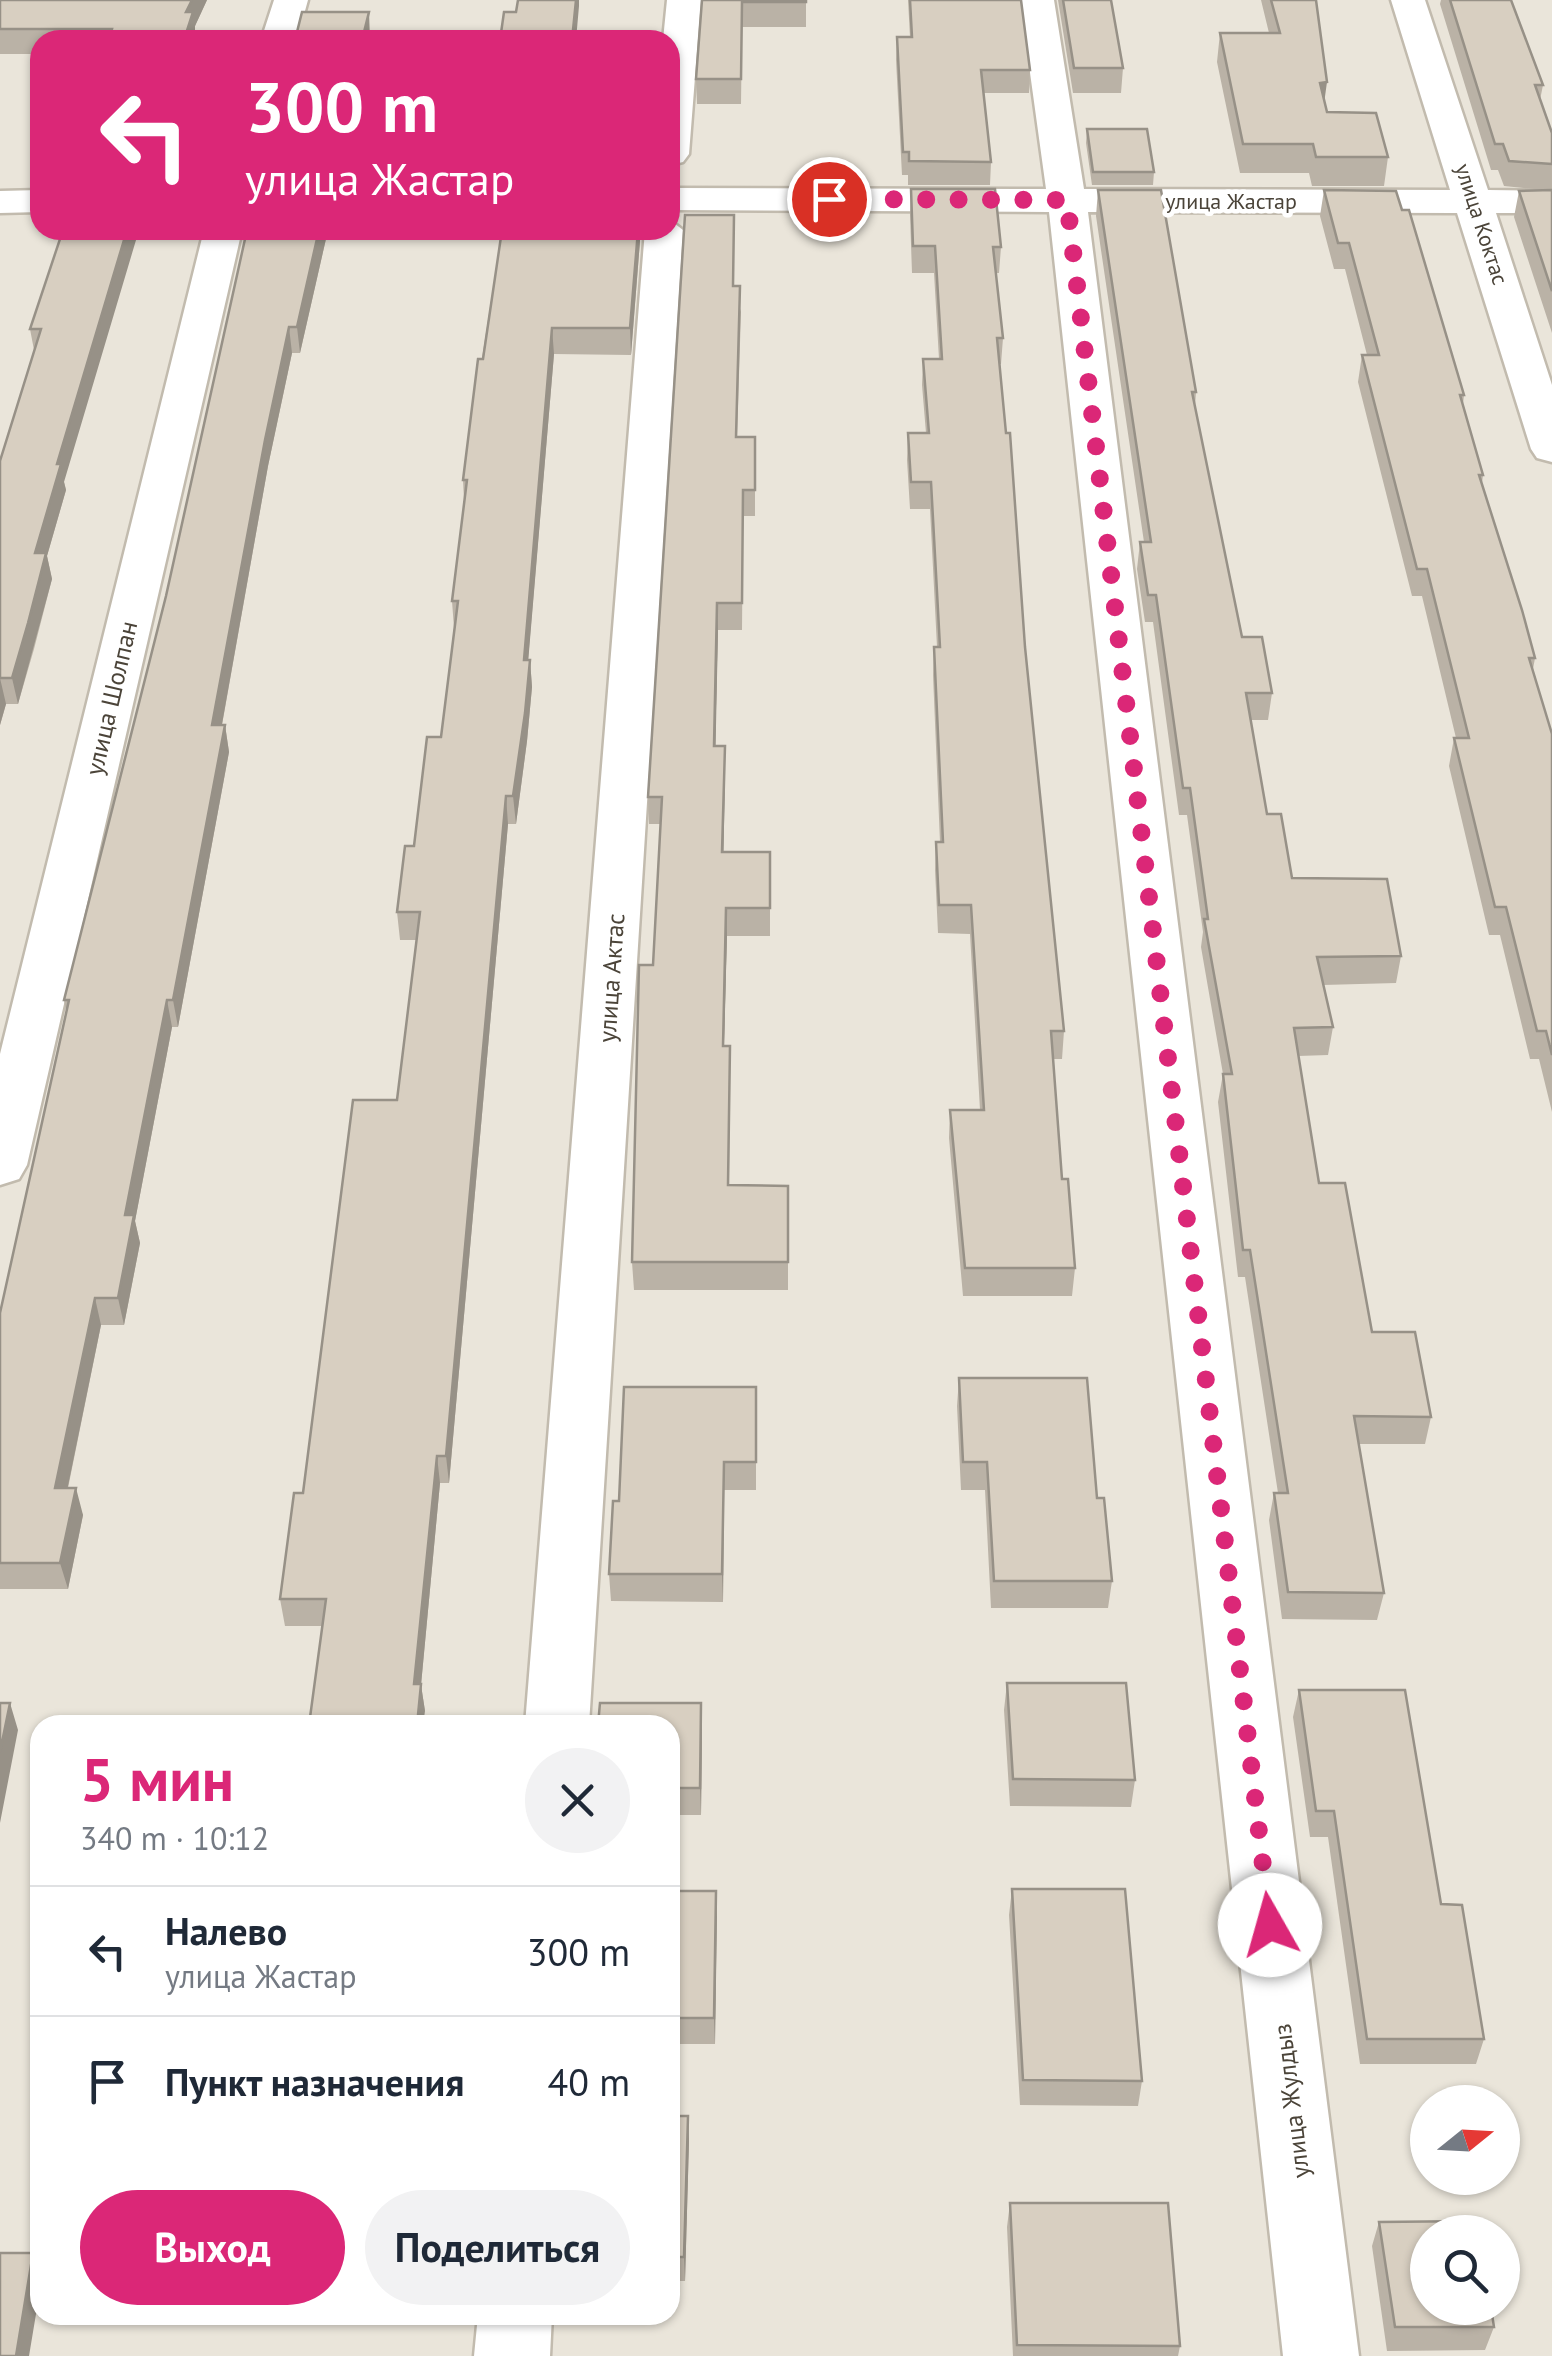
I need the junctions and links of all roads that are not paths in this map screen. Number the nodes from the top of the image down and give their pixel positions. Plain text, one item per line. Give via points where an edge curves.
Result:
1 (291, 0) edge
2 (684, 0) edge
3 (1037, 0) edge
4 (1408, 0) edge
5 (282, 30) edge
6 (680, 44) edge
7 (680, 199) edge
8 (1067, 200) junction
9 (30, 201) edge
10 (0, 202) edge
11 (1475, 202) junction
12 (1552, 202) edge
13 (221, 240) edge
14 (663, 240) edge
15 (1552, 449) edge
16 (0, 1165) edge
17 (558, 1715) edge
18 (514, 2325) edge
19 (512, 2356) edge
20 (1320, 2356) edge

1 - 5 street
2 - 6 street
3 - 8 street, улица Жулдыз
4 - 11 street, улица Коктас
7 - 8 street, улица Жастар
8 - 11 street, улица Жастар
8 - 20 street, улица Жулдыз
9 - 10 street
11 - 12 street, улица Жастар
11 - 15 street, улица Коктас
13 - 16 street, улица Шолпан
14 - 17 street, улица Актас
18 - 19 street

